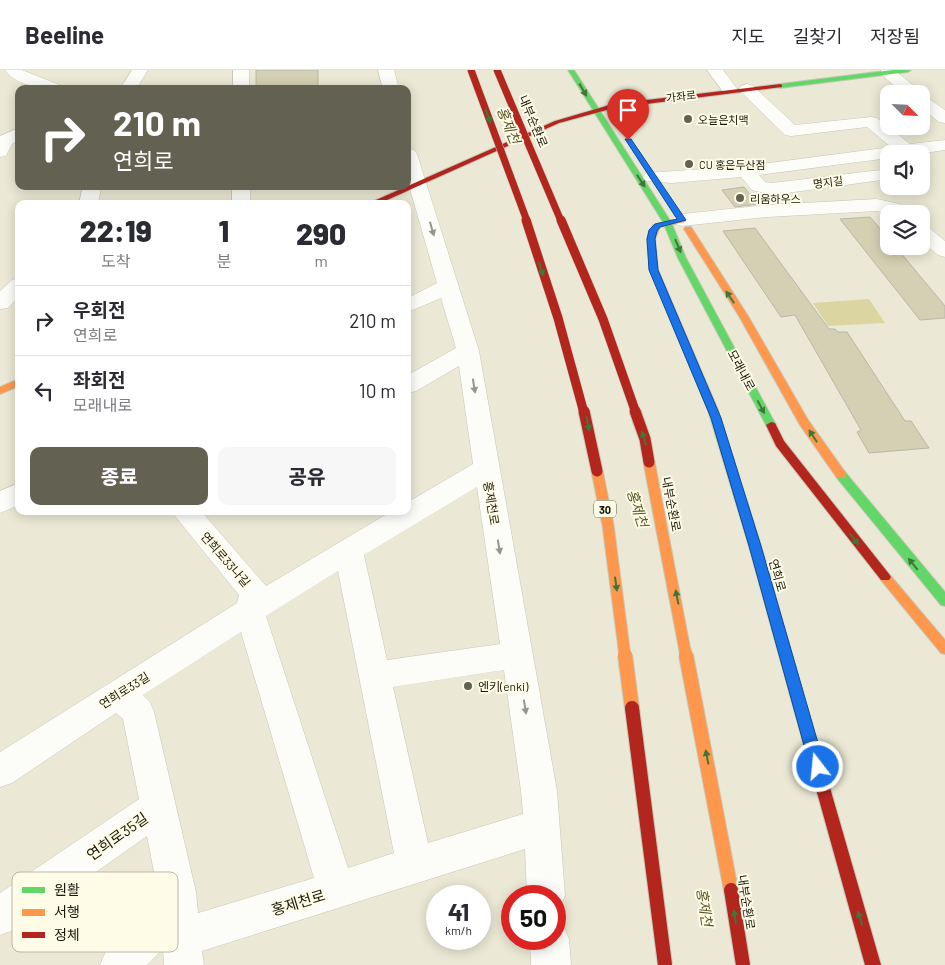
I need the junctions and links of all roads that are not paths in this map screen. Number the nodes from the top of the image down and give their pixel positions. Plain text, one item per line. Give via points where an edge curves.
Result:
1 (140, 70) edge
2 (241, 70) edge
3 (386, 70) edge
4 (471, 70) edge
5 (498, 70) edge
6 (571, 70) edge
7 (717, 70) edge
8 (908, 70) edge
9 (887, 72) junction
10 (17, 74) edge
11 (46, 85) edge
12 (131, 85) edge
13 (241, 85) edge
14 (390, 85) edge
15 (903, 85) edge
16 (747, 88) junction
17 (730, 90) junction
18 (930, 107) edge
19 (595, 110) junction
20 (945, 118) edge
21 (0, 125) edge
22 (15, 127) edge
23 (624, 132) dead end
24 (15, 134) edge
25 (945, 144) edge
26 (900, 145) edge
27 (930, 146) edge
28 (0, 152) edge
29 (880, 159) edge
30 (411, 163) edge
31 (746, 171) junction
32 (880, 175) edge
33 (418, 183) junction
34 (657, 184) joint
35 (411, 186) edge
36 (402, 190) edge
37 (411, 190) edge
38 (411, 190) edge
39 (380, 200) edge
40 (399, 200) edge
41 (880, 206) edge
42 (674, 216) junction
43 (930, 238) edge
44 (945, 251) edge
45 (654, 270) junction
46 (689, 270) junction
47 (15, 276) edge
48 (0, 278) edge
49 (448, 286) junction
50 (15, 288) edge
51 (0, 303) edge
52 (411, 304) edge
53 (468, 351) junction
54 (15, 372) edge
55 (0, 379) edge
56 (411, 383) edge
57 (15, 384) edge
58 (0, 391) edge
59 (486, 469) junction
60 (15, 495) edge
61 (0, 503) edge
62 (411, 512) edge
63 (188, 515) edge
64 (407, 515) edge
65 (348, 549) junction
66 (940, 588) edge
67 (250, 612) junction
68 (945, 649) edge
69 (517, 655) junction
70 (375, 676) junction
71 (118, 693) junction
72 (0, 771) edge
73 (159, 806) junction
74 (541, 826) junction
75 (415, 866) junction
76 (64, 872) edge
77 (170, 872) edge
78 (545, 885) edge
79 (336, 890) junction
80 (12, 908) edge
81 (0, 916) edge
82 (178, 918) edge
83 (181, 936) edge
84 (550, 950) edge
85 (147, 952) edge
86 (120, 965) edge
87 (551, 965) edge
88 (665, 965) edge
89 (743, 965) edge
90 (873, 965) edge

1 - 12 street
2 - 13 street
3 - 14 street
4 -> 88 main road, 30, bridge via 521,202 584,405 608,525
89 -> 5 main road, 내부순환로, bridge via 645,439 603,319
6 -> 19 main road, 모래내로
7 - 17 street
8 - 9 main road, 가좌로
9 - 15 street
9 - 16 main road, 가좌로
10 - 11 street
16 - 17 main road, 가좌로
16 - 26 street via 791,131 871,122
17 - 19 main road, 가좌로
18 - 20 street
19 - 33 main road, 가좌로, bridge via 557,122
19 -> 42 main road, 모래내로
21 - 22 street
23 - 34 main road
24 - 28 street via 4,141
25 - 27 street, 명지길
29 - 31 street, 명지길
30 - 33 street, 홍제천로
31 - 32 street, 명지길 via 759,186 772,189
31 - 34 street, 명지길 via 672,178
33 - 35 main road
33 - 38 main road
33 -> 49 street, 홍제천로
36 - 39 main road
37 - 40 main road
41 - 42 street
42 - 45 main road, 연희로 via 653,230
42 -> 46 main road, 모래내로
66 -> 42 main road, 모래내로 via 826,457 782,390 751,329
43 - 44 street
45 - 46 main road via 667,262 681,264
90 -> 45 main road, 연희로 via 716,418
46 -> 68 main road, 모래내로 via 780,443
47 - 48 street
49 - 52 street
49 - 53 street, 홍제천로
50 - 51 street
53 - 56 street
53 -> 59 street, 홍제천로
54 - 55 main road
57 - 58 main road
59 - 62 street, 연희로33길
59 -> 69 street, 홍제천로
60 - 61 street
63 - 67 street, 연희로33나길 via 254,592
64 - 65 street, 연희로33길
65 - 67 street, 연희로33길
65 - 70 street
67 - 71 street, 연희로33길
67 - 79 street
69 - 70 street
69 -> 74 street, 홍제천로 via 539,791
70 - 75 street
71 - 72 street, 연희로33길
71 - 73 street, 연희로35길 via 138,712
73 - 76 street, 연희로35길
73 - 77 street, 연희로35길
74 - 75 street, 홍제천로
74 - 78 street, 홍제천로
75 - 79 street, 홍제천로
79 - 83 street, 홍제천로
80 - 81 street, 연희로35길
82 - 83 street, 연희로35길
84 - 87 street
85 - 86 street

